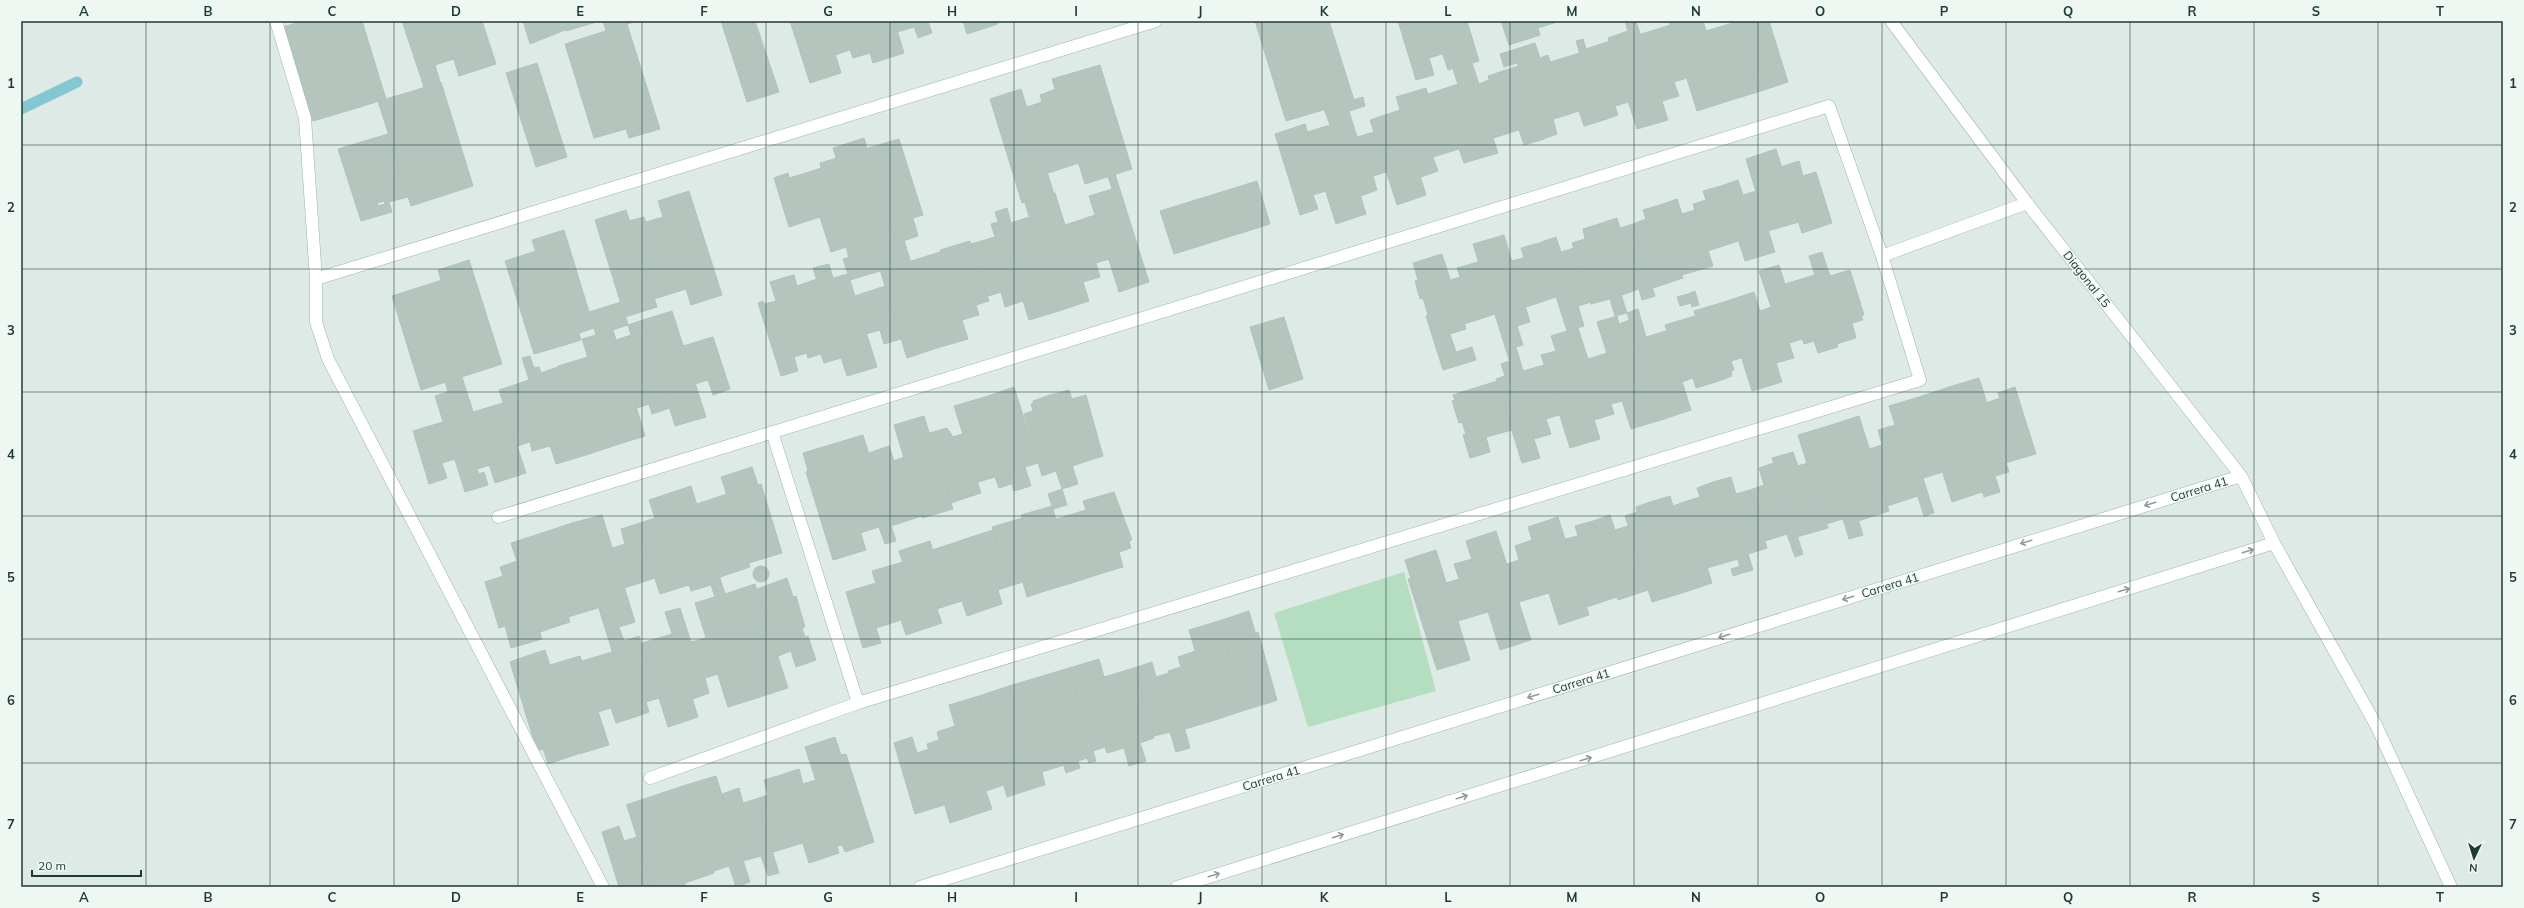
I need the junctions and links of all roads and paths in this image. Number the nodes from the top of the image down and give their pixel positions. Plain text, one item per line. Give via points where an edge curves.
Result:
1 (276, 21) edge
2 (1156, 21) edge
3 (1891, 21) edge
4 (2027, 204) junction
5 (1882, 256) junction
6 (316, 279) junction
7 (772, 432) junction
8 (2241, 476) junction
9 (498, 517) dead end
10 (2274, 543) junction
11 (858, 703) junction
12 (650, 778) dead end
13 (603, 887) edge
14 (920, 887) edge
15 (1177, 887) edge
16 (2451, 887) edge

1 - 6 street via 305,118
2 - 6 street
3 - 4 street, Diagonal 15
4 - 5 street
4 - 8 street, Diagonal 15
5 - 7 street via 1829,106
5 - 11 street via 1920,380
6 - 13 street via 316,322 328,359
7 - 9 street
7 - 11 street
8 - 10 street, Diagonal 15
8 -> 14 street, Carrera 41
15 -> 10 street
10 - 16 street, Diagonal 15 via 2376,725
11 - 12 street

